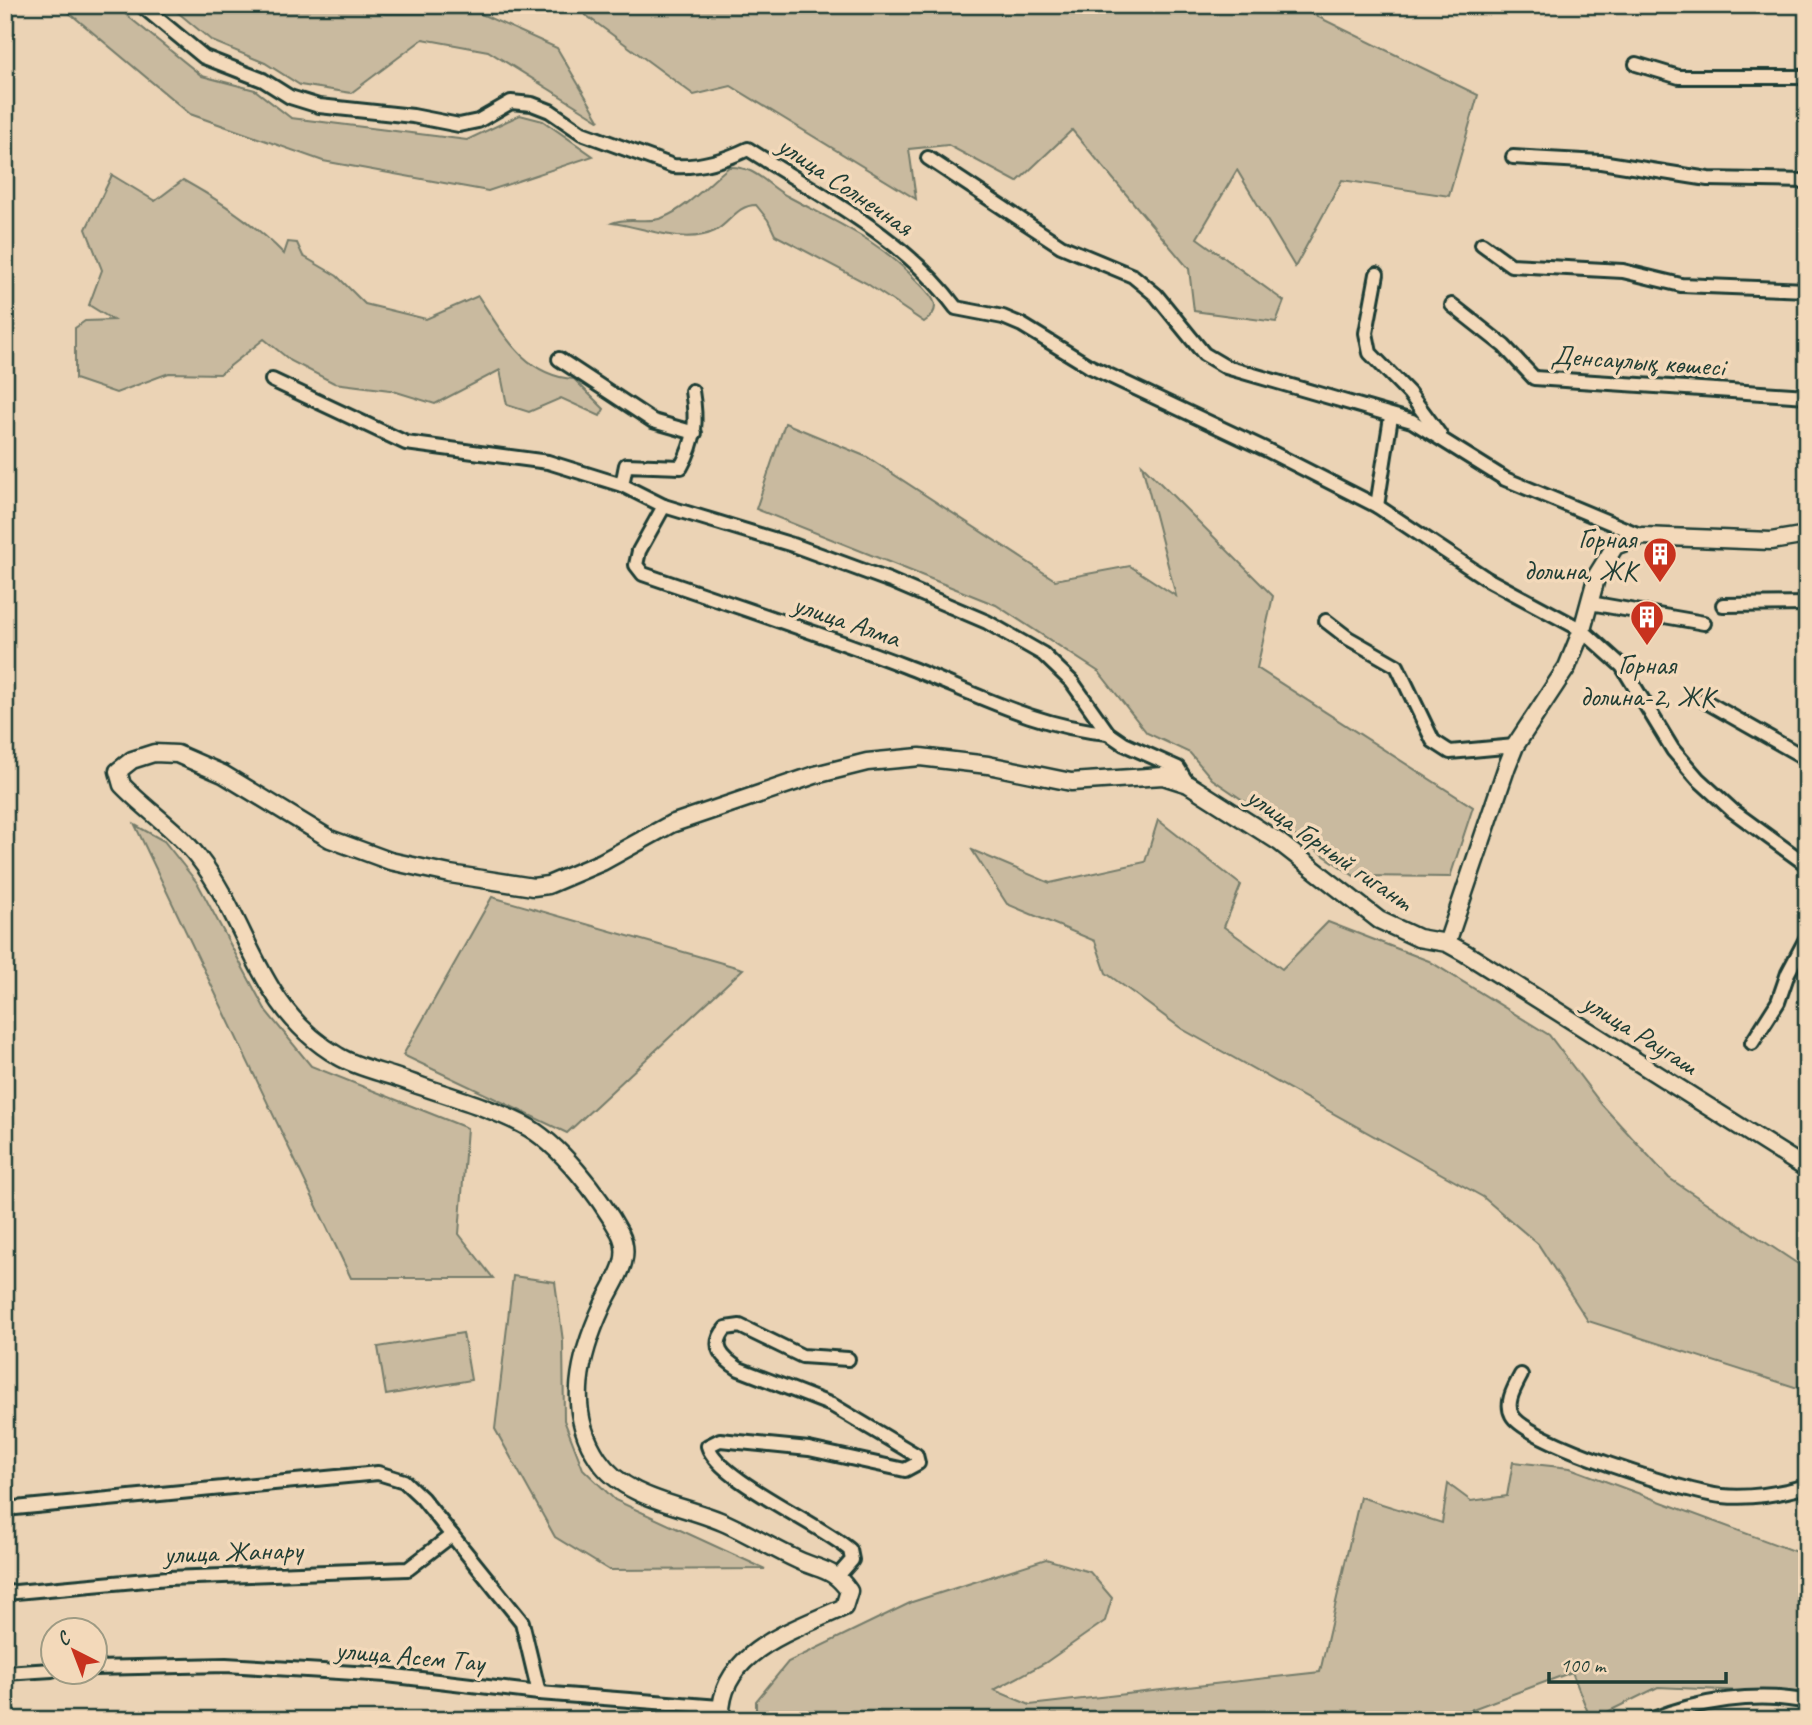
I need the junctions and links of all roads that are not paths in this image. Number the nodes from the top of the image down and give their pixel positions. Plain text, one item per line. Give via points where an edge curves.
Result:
1 (141, 5) edge
2 (1636, 64) dead end
3 (1807, 77) edge
4 (1513, 157) dead end
5 (928, 158) dead end
6 (1807, 181) edge
7 (1482, 244) dead end
8 (1377, 274) dead end
9 (1807, 289) edge
10 (1452, 305) dead end
11 (559, 359) dead end
12 (272, 380) dead end
13 (692, 391) dead end
14 (1807, 396) edge
15 (1391, 417) junction
16 (695, 433) junction
17 (1444, 441) junction
18 (622, 485) junction
19 (664, 506) junction
20 (1377, 506) junction
21 (1807, 535) edge
22 (1642, 536) junction
23 (1590, 603) junction
24 (1807, 604) edge
25 (1723, 605) dead end
26 (1326, 621) dead end
27 (1704, 623) dead end
28 (1583, 630) junction
29 (1703, 699) dead end
30 (1108, 733) junction
31 (1515, 746) junction
32 (1807, 759) edge
33 (1188, 784) junction
34 (1807, 865) edge
35 (1807, 937) edge
36 (1447, 943) junction
37 (1752, 1043) dead end
38 (1807, 1169) edge
39 (848, 1359) dead end
40 (1521, 1375) dead end
41 (1807, 1486) edge
42 (5, 1509) edge
43 (452, 1535) junction
44 (838, 1576) junction
45 (5, 1593) edge
46 (108, 1668) edge
47 (38, 1671) edge
48 (5, 1673) edge
49 (539, 1693) junction
50 (1807, 1702) edge
51 (720, 1713) edge
52 (1650, 1720) edge

1 - 20 street, улица Солнечная via 204,57 318,106 459,125 478,121 511,102 533,104 582,133 673,166 712,162 748,149 891,240 956,308 1022,325 1089,366
2 - 3 street via 1679,77
4 - 6 street via 1601,162 1708,179
5 - 15 street via 1061,246 1133,276 1156,295 1204,354 1226,367
7 - 9 street via 1511,265 1623,271 1681,285
8 - 17 street via 1366,333 1370,353 1409,393
10 - 14 street, Денсаулық көшесі via 1504,346 1534,378
11 - 16 street via 653,421
12 - 18 street via 406,443 523,456
13 - 16 street
15 - 17 street via 1412,421
15 - 20 street
16 - 18 street via 681,467 626,465
17 - 22 street via 1505,479
18 - 19 street
19 - 30 street via 793,545 987,622 1044,654 1072,682
19 - 30 street, улица Алма via 639,551 636,565 643,574 906,666 1042,720
20 - 28 street, улица Солнечная via 1487,579
21 - 22 street via 1771,541
22 - 23 street via 1615,546 1597,575
23 - 27 street
23 - 28 street
24 - 25 street
26 - 31 street via 1397,666 1433,741 1450,752
28 - 31 street via 1567,667
28 - 34 street, улица Солнечная via 1622,666 1673,750 1698,779
29 - 32 street
30 - 33 street via 1178,768
31 - 36 street
33 - 36 street, улица Горный гигант via 1279,842 1379,920 1418,938
33 - 44 street via 1163,776 1070,782 988,765 920,757 887,759 815,775 671,824 602,862 533,887 390,861 330,839 223,774 177,754 154,752 118,771 122,785 198,856 271,993 302,1027 338,1056 523,1124 558,1149 595,1197 621,1236 625,1256 586,1344 577,1383 581,1418 597,1457 616,1480 670,1505 724,1522
35 - 37 street via 1778,1002
36 - 38 street, улица Раугаш
39 - 44 street via 802,1356 740,1326 726,1328 718,1336 717,1349 739,1370 832,1405 916,1455 918,1463 913,1468 809,1449 720,1440 708,1446 710,1455 765,1498 850,1550 852,1560
40 - 41 street via 1511,1396 1513,1418 1573,1451 1719,1496 1758,1497
42 - 43 street via 378,1473 404,1481
43 - 45 street, улица Жанару via 408,1569 168,1578
43 - 49 street via 522,1622
44 - 51 street via 849,1591 844,1607 765,1644 730,1675 722,1691
46 - 49 street, улица Асем Тау via 226,1665 387,1675
47 - 48 street
49 - 51 street, улица Асем Тау
50 - 52 street via 1726,1700 1686,1706

